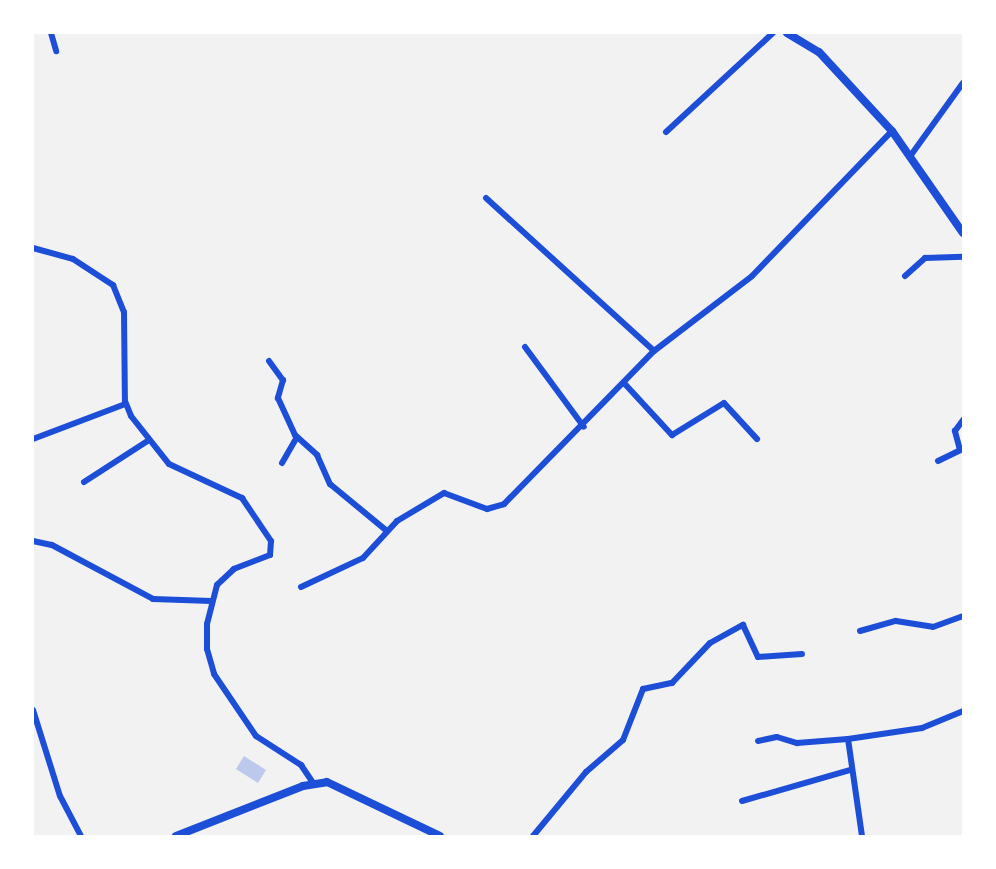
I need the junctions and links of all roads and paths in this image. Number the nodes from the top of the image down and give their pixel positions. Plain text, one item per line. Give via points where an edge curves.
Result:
1 (51, 33) edge
2 (773, 33) edge
3 (787, 33) edge
4 (56, 51) dead end
5 (963, 83) edge
6 (892, 130) junction
7 (666, 132) dead end
8 (911, 155) junction
9 (486, 198) dead end
10 (963, 233) edge
11 (33, 248) edge
12 (963, 257) edge
13 (905, 276) dead end
14 (525, 347) dead end
15 (654, 351) junction
16 (269, 361) dead end
17 (624, 383) junction
18 (125, 404) junction
19 (963, 420) edge
20 (584, 427) junction
21 (297, 437) junction
22 (33, 439) edge
23 (757, 439) dead end
24 (149, 440) junction
25 (962, 449) edge
26 (938, 461) dead end
27 (282, 463) dead end
28 (84, 482) dead end
29 (387, 531) junction
30 (33, 541) edge
31 (301, 587) dead end
32 (211, 602) junction
33 (963, 616) edge
34 (860, 631) dead end
35 (802, 654) dead end
36 (33, 710) edge
37 (963, 711) edge
38 (848, 739) junction
39 (758, 741) dead end
40 (850, 770) junction
41 (313, 783) junction
42 (742, 801) dead end
43 (429, 834) edge
44 (81, 836) edge
45 (176, 836) edge
46 (440, 836) edge
47 (533, 836) edge
48 (862, 836) edge

1 - 4 street
2 - 7 street
3 - 6 main road via 819,52
5 - 8 street
6 - 8 main road
6 - 15 street via 752,276
8 - 10 main road
9 - 15 street
11 - 18 street via 73,259 113,285 125,321
12 - 13 street via 925,258
14 - 20 street
15 - 17 street
16 - 21 street via 283,380 278,398
17 - 20 street
17 - 23 street via 672,435 724,403
18 - 22 street
18 - 24 street
19 - 25 street via 955,431
20 - 29 street via 504,504 487,509 460,494 444,493
21 - 27 street
21 - 29 street via 317,455 330,484
24 - 28 street
24 - 32 street via 176,469 242,498 271,541 270,555 234,569
25 - 26 street
29 - 31 street via 363,558
30 - 32 street via 52,545 153,599
32 - 41 street via 205,638 214,674 256,736 301,765
33 - 34 street via 933,627 896,621
35 - 47 street via 758,657 743,625 710,643 672,683 643,689 623,740 586,772
36 - 44 street via 60,796
37 - 38 street via 922,728
38 - 39 street
38 - 40 street
40 - 42 street
40 - 48 street
41 - 43 street via 341,785
41 - 45 street
43 - 46 street

